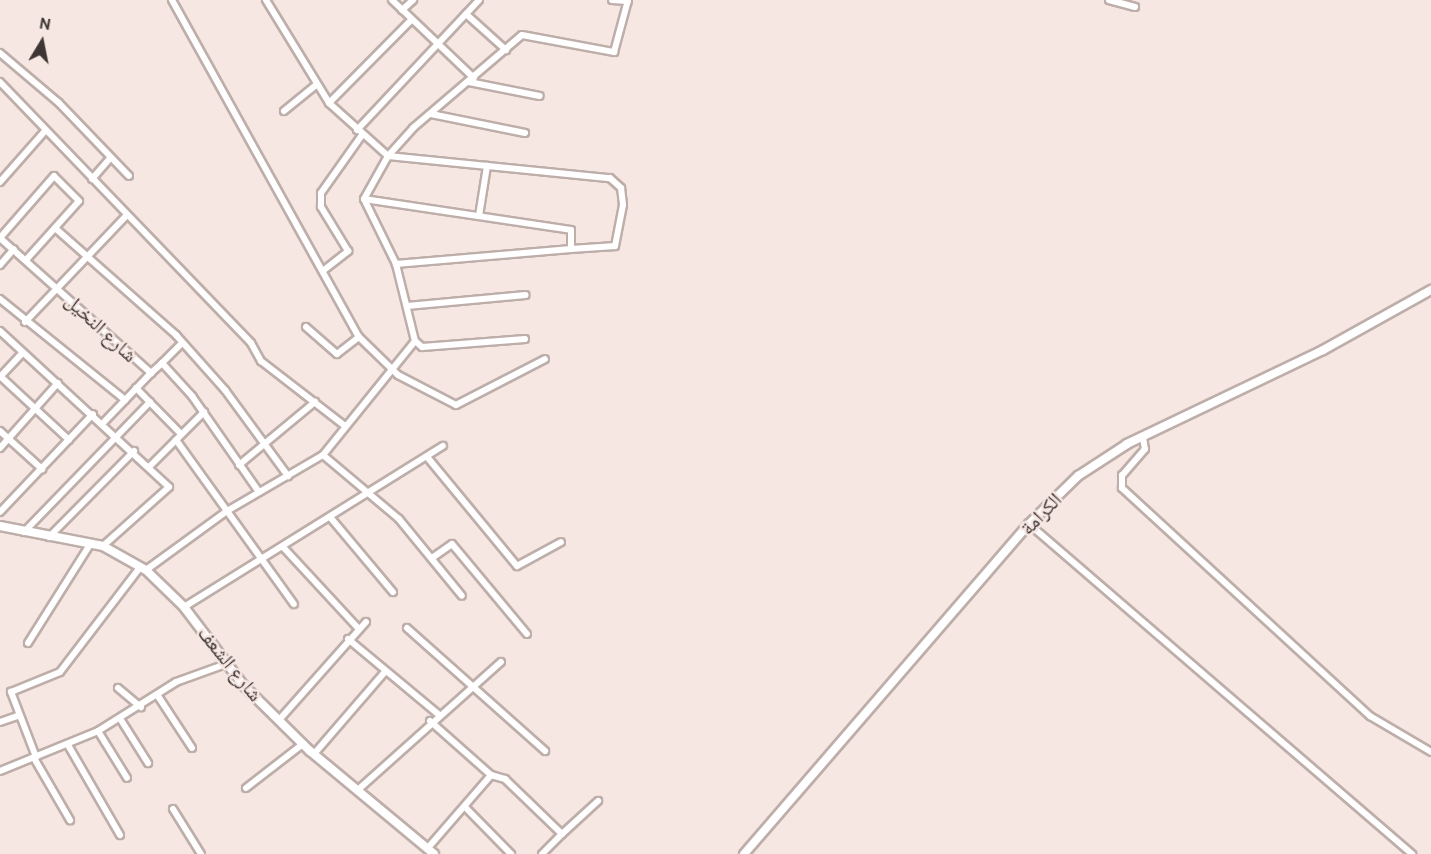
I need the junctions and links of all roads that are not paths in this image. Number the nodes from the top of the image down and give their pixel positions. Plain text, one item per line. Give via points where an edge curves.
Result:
1 (172, 0) edge
2 (266, 0) edge
3 (392, 0) edge
4 (414, 0) edge
5 (479, 0) edge
6 (612, 0) edge
7 (1109, 0) edge
8 (628, 1) edge
9 (1135, 7) dead end
10 (402, 10) junction
11 (466, 14) junction
12 (411, 20) junction
13 (436, 43) junction
14 (506, 50) junction
15 (0, 52) edge
16 (471, 80) junction
17 (0, 82) edge
18 (316, 85) junction
19 (540, 96) dead end
20 (329, 103) junction
21 (284, 111) dead end
22 (431, 114) junction
23 (45, 131) junction
24 (359, 132) junction
25 (525, 133) dead end
26 (388, 156) junction
27 (110, 158) junction
28 (487, 166) junction
29 (129, 176) dead end
30 (92, 179) junction
31 (0, 182) edge
32 (364, 199) junction
33 (127, 216) junction
34 (479, 216) junction
35 (55, 228) junction
36 (0, 238) edge
37 (14, 249) junction
38 (571, 249) junction
39 (89, 255) junction
40 (26, 260) junction
41 (396, 264) junction
42 (0, 265) edge
43 (324, 270) junction
44 (59, 289) junction
45 (1431, 290) edge
46 (525, 295) dead end
47 (0, 299) edge
48 (407, 306) junction
49 (26, 322) junction
50 (306, 327) dead end
51 (0, 331) edge
52 (359, 337) junction
53 (525, 339) dead end
54 (415, 341) junction
55 (180, 345) junction
56 (22, 353) junction
57 (545, 359) dead end
58 (162, 363) junction
59 (390, 366) junction
60 (151, 373) junction
61 (0, 376) edge
62 (58, 383) junction
63 (136, 388) junction
64 (125, 400) junction
65 (150, 402) junction
66 (315, 402) junction
67 (37, 408) junction
68 (204, 412) junction
69 (93, 414) junction
70 (104, 422) junction
71 (345, 426) junction
72 (0, 431) edge
73 (181, 434) junction
74 (118, 435) junction
75 (1143, 437) junction
76 (8, 439) junction
77 (69, 440) junction
78 (176, 440) junction
79 (265, 445) junction
80 (443, 446) dead end
81 (0, 448) edge
82 (134, 451) junction
83 (323, 455) junction
84 (428, 458) junction
85 (239, 465) junction
86 (149, 467) junction
87 (42, 469) junction
88 (288, 476) junction
89 (259, 492) junction
90 (370, 492) junction
91 (227, 511) junction
92 (0, 512) edge
93 (330, 517) junction
94 (1029, 524) junction
95 (0, 526) edge
96 (24, 532) junction
97 (50, 537) junction
98 (561, 542) dead end
99 (91, 543) junction
100 (103, 546) junction
101 (283, 546) junction
102 (432, 558) junction
103 (260, 561) junction
104 (143, 568) junction
105 (393, 592) dead end
106 (462, 596) dead end
107 (294, 604) dead end
108 (184, 607) junction
109 (366, 622) dead end
110 (358, 628) junction
111 (407, 628) dead end
112 (527, 634) dead end
113 (348, 639) junction
114 (28, 643) dead end
115 (501, 662) dead end
116 (226, 664) junction
117 (384, 673) junction
118 (474, 684) junction
119 (118, 688) dead end
120 (158, 696) junction
121 (141, 708) junction
122 (438, 714) junction
123 (17, 716) junction
124 (121, 720) junction
125 (279, 720) junction
126 (0, 722) edge
127 (430, 722) junction
128 (98, 731) junction
129 (303, 744) junction
130 (68, 745) junction
131 (192, 748) dead end
132 (545, 751) dead end
133 (1431, 752) edge
134 (314, 754) junction
135 (35, 758) junction
136 (148, 763) dead end
137 (0, 771) edge
138 (491, 775) junction
139 (127, 778) dead end
140 (246, 788) dead end
141 (360, 788) junction
142 (598, 801) dead end
143 (465, 807) junction
144 (173, 809) dead end
145 (70, 820) dead end
146 (562, 834) junction
147 (120, 835) dead end
148 (431, 851) edge
149 (201, 854) edge
150 (511, 854) edge
151 (543, 854) edge
152 (744, 854) edge
153 (1412, 854) edge

1 - 43 street
2 - 18 street
3 - 10 street
4 - 10 street
5 - 11 street
6 - 8 street
7 - 9 street
8 - 14 street via 614,52 522,35
10 - 12 street
11 - 13 street
11 - 14 street
12 - 13 street
12 - 20 street
13 - 16 street
13 - 24 street
14 - 16 street
15 - 27 street via 59,103
16 - 19 street
16 - 22 street
17 - 23 street
18 - 20 street
18 - 21 street
20 - 24 street
22 - 25 street
22 - 26 street
23 - 30 street
23 - 31 street
24 - 26 street
24 - 43 street via 321,194 321,207 348,251
26 - 28 street
26 - 32 street
27 - 29 street
27 - 30 street
28 - 34 street
28 - 38 street via 610,178 621,188 615,246
30 - 33 street
32 - 34 street
32 - 41 street
33 - 39 street
33 - 66 street via 251,343 261,362
34 - 38 street via 572,230
35 - 36 street via 79,201 54,176
35 - 39 street
35 - 40 street
36 - 37 street, شارع النخيل
37 - 40 street, شارع النخيل
37 - 42 street
38 - 41 street
39 - 44 street
39 - 55 street
40 - 44 street, شارع النخيل
41 - 48 street
43 - 52 street
44 - 49 street
44 - 60 street, شارع النخيل
45 - 75 main road, الكرامة via 1323,351
46 - 48 street
47 - 49 street
48 - 54 street
49 - 64 street
50 - 52 street via 337,354
51 - 56 street
52 - 59 street
53 - 54 street via 422,348
54 - 59 street
55 - 58 street
55 - 79 street via 225,390
56 - 61 street
56 - 62 street
57 - 59 street via 456,405
58 - 60 street, شارع النخيل
58 - 68 street, شارع النخيل
59 - 71 street
60 - 63 street
61 - 67 street
62 - 67 street
62 - 69 street
63 - 64 street
63 - 65 street
64 - 70 street
65 - 73 street
65 - 74 street
66 - 71 street
66 - 79 street
67 - 76 street
67 - 77 street
68 - 73 street
68 - 85 street, شارع النخيل
69 - 70 street
69 - 77 street
70 - 74 street
71 - 83 street
72 - 76 street
73 - 78 street
74 - 82 street
74 - 96 street
75 - 94 main road, الكرامة via 1078,476
75 - 133 street via 1145,448 1122,475 1122,488 1370,716
76 - 81 street
76 - 87 street
77 - 87 street
78 - 86 street
78 - 91 street
79 - 85 street
79 - 88 street
80 - 84 street
82 - 86 street
82 - 97 street
83 - 88 street
83 - 90 street
84 - 90 street
84 - 98 street via 517,566
85 - 89 street, شارع النخيل
86 - 100 street via 169,487
87 - 92 street
88 - 89 street
89 - 91 street
90 - 93 street
90 - 102 street
91 - 103 street
91 - 104 street
93 - 101 street
93 - 105 street
94 - 152 main road, الكرامة
94 - 153 street
95 - 96 street, شارع الشعف
96 - 97 street, شارع الشعف
97 - 99 street, شارع الشعف
99 - 100 street, شارع الشعف
99 - 114 street
100 - 104 street, شارع الشعف
101 - 103 street
101 - 110 street
102 - 106 street
102 - 112 street via 452,544
103 - 107 street
103 - 108 street
104 - 108 street, شارع الشعف
104 - 123 street via 60,672 11,692
108 - 116 street, شارع الشعف
109 - 110 street
110 - 113 street
111 - 118 street
113 - 117 street
113 - 125 street
115 - 118 street
116 - 120 street via 176,682
116 - 125 street, شارع الشعف
117 - 122 street
117 - 134 street
118 - 122 street
118 - 132 street
119 - 121 street
120 - 121 street
120 - 131 street
121 - 124 street
122 - 127 street
123 - 126 street
123 - 135 street
124 - 128 street
124 - 136 street
125 - 129 street, شارع الشعف
127 - 138 street
127 - 141 street
128 - 130 street
128 - 139 street
129 - 134 street, شارع الشعف
129 - 140 street
130 - 135 street
130 - 147 street
134 - 141 street, شارع الشعف
135 - 137 street
135 - 145 street
138 - 143 street
138 - 146 street via 505,779
141 - 148 street, شارع الشعف
142 - 146 street
143 - 148 street
143 - 150 street
144 - 149 street
146 - 151 street

